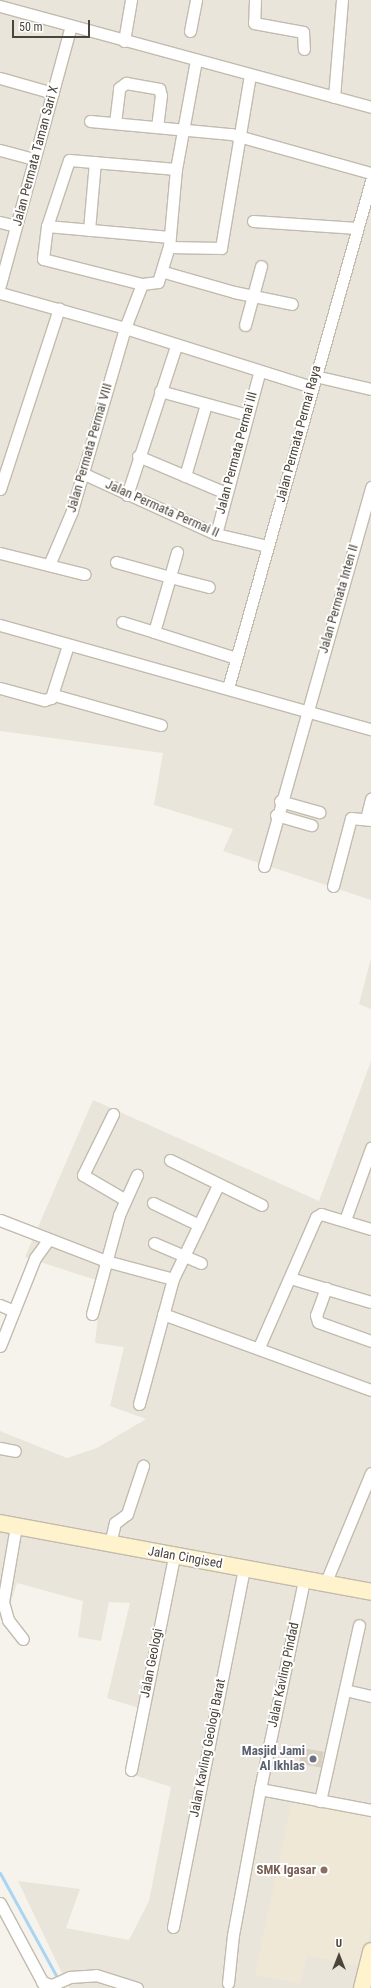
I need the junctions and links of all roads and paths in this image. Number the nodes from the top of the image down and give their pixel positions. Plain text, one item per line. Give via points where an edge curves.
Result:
1 (196, 0) edge
2 (255, 0) edge
3 (342, 0) edge
4 (128, 2) edge
5 (0, 6) edge
6 (71, 26) junction
7 (190, 31) dead end
8 (124, 41) junction
9 (304, 49) dead end
10 (196, 60) junction
11 (250, 74) junction
12 (0, 78) edge
13 (53, 93) junction
14 (334, 97) junction
15 (371, 107) edge
16 (90, 120) dead end
17 (115, 123) junction
18 (157, 126) junction
19 (182, 129) junction
20 (240, 137) junction
21 (0, 150) edge
22 (34, 160) junction
23 (95, 162) junction
24 (176, 169) junction
25 (371, 173) edge
26 (371, 180) edge
27 (253, 221) dead end
28 (0, 222) edge
29 (16, 226) junction
30 (47, 226) junction
31 (357, 228) junction
32 (89, 230) junction
33 (170, 242) junction
34 (261, 266) dead end
35 (164, 272) junction
36 (142, 284) junction
37 (0, 285) edge
38 (0, 293) edge
39 (252, 296) junction
40 (292, 304) dead end
41 (59, 308) junction
42 (246, 325) dead end
43 (125, 328) junction
44 (176, 346) junction
45 (259, 372) junction
46 (313, 381) junction
47 (371, 389) edge
48 (160, 390) junction
49 (206, 404) junction
50 (248, 415) junction
51 (138, 456) junction
52 (82, 473) junction
53 (185, 476) junction
54 (371, 487) edge
55 (0, 489) edge
56 (226, 493) junction
57 (127, 494) junction
58 (216, 534) junction
59 (267, 546) junction
60 (177, 552) dead end
61 (0, 553) edge
62 (116, 562) dead end
63 (50, 565) junction
64 (84, 574) dead end
65 (170, 577) junction
66 (209, 587) dead end
67 (122, 622) dead end
68 (0, 625) edge
69 (154, 632) junction
70 (68, 645) junction
71 (236, 658) junction
72 (0, 688) edge
73 (228, 688) junction
74 (54, 695) junction
75 (306, 711) junction
76 (162, 725) dead end
77 (371, 729) edge
78 (371, 799) edge
79 (280, 801) junction
80 (319, 812) dead end
81 (276, 815) junction
82 (368, 819) edge
83 (312, 825) dead end
84 (264, 866) dead end
85 (333, 886) dead end
86 (113, 1114) dead end
87 (370, 1153) edge
88 (170, 1160) dead end
89 (137, 1175) dead end
90 (218, 1185) junction
91 (124, 1199) junction
92 (153, 1203) dead end
93 (262, 1205) dead end
94 (0, 1220) edge
95 (345, 1220) junction
96 (199, 1225) junction
97 (371, 1229) edge
98 (48, 1240) junction
99 (154, 1243) dead end
100 (184, 1256) junction
101 (106, 1261) junction
102 (201, 1263) dead end
103 (290, 1278) junction
104 (173, 1279) junction
105 (326, 1288) junction
106 (371, 1302) edge
107 (0, 1305) edge
108 (14, 1311) junction
109 (92, 1314) dead end
110 (163, 1314) junction
111 (371, 1341) edge
112 (0, 1346) edge
113 (259, 1347) junction
114 (371, 1390) edge
115 (139, 1404) dead end
116 (0, 1448) edge
117 (14, 1451) dead end
118 (143, 1466) dead end
119 (371, 1473) edge
120 (0, 1523) edge
121 (16, 1526) junction
122 (110, 1544) junction
123 (174, 1557) junction
124 (244, 1568) junction
125 (304, 1580) junction
126 (325, 1584) junction
127 (371, 1592) edge
128 (359, 1625) dead end
129 (23, 1639) dead end
130 (345, 1690) junction
131 (371, 1696) edge
132 (131, 1770) dead end
133 (260, 1789) junction
134 (320, 1801) junction
135 (371, 1810) edge
136 (0, 1903) edge
137 (173, 1927) dead end
138 (371, 1951) edge
139 (51, 1983) edge
140 (228, 1983) dead end
141 (137, 1988) edge
142 (362, 1988) edge

1 - 7 street
2 - 9 street via 254,22 303,32
3 - 14 street
4 - 8 street
5 - 6 street
6 - 8 street
6 - 13 street, Jalan Permata Taman Sari X
8 - 10 street
10 - 11 street
10 - 19 street
11 - 14 street
11 - 20 street
12 - 13 street
13 - 22 street, Jalan Permata Taman Sari X
14 - 15 street
16 - 17 street
17 - 18 street
17 - 18 street via 119,88 126,83 159,89 162,96
18 - 19 street
19 - 20 street
19 - 24 street
20 - 25 street
20 - 33 street via 221,248
21 - 22 street
22 - 29 street, Jalan Permata Taman Sari X
23 - 24 street
23 - 30 street via 67,162
23 - 32 street
24 - 33 street
26 - 31 street, Jalan Permata Permai Raya
27 - 31 street
28 - 29 street
29 - 37 street, Jalan Permata Taman Sari X
30 - 32 street
30 - 36 street via 42,255 46,261
31 - 46 street, Jalan Permata Permai Raya
32 - 33 street
33 - 35 street
34 - 39 street
35 - 36 street via 158,282
35 - 39 street
36 - 43 street, Jalan Permata Permai VIII
38 - 41 street
39 - 40 street
39 - 42 street
41 - 43 street
41 - 55 street
43 - 44 street
43 - 52 street, Jalan Permata Permai VIII
44 - 45 street
44 - 48 street
45 - 46 street
45 - 50 street, Jalan Permata Permai III
46 - 47 street
46 - 59 street, Jalan Permata Permai Raya
48 - 49 street
48 - 51 street
49 - 50 street
49 - 53 street
50 - 56 street, Jalan Permata Permai III
51 - 53 street
51 - 57 street
52 - 57 street, Jalan Permata Permai II
52 - 63 street, Jalan Permata Permai VIII via 72,511
53 - 56 street
54 - 75 street, Jalan Permata Inten II
56 - 58 street, Jalan Permata Permai III
57 - 58 street, Jalan Permata Permai II
58 - 59 street, Jalan Permata Permai II
59 - 71 street, Jalan Permata Permai Raya
60 - 65 street
61 - 63 street
62 - 65 street
63 - 64 street
65 - 66 street
65 - 69 street
67 - 69 street
68 - 70 street
69 - 71 street
70 - 73 street
70 - 74 street
71 - 73 street, Jalan Permata Permai Raya
72 - 74 street via 44,700
73 - 75 street
74 - 76 street
75 - 77 street
75 - 79 street, Jalan Permata Inten II
78 - 82 street
79 - 80 street
79 - 81 street, Jalan Permata Inten II
81 - 83 street
81 - 84 street, Jalan Permata Inten II
82 - 85 street via 351,818
86 - 91 street via 83,1175
87 - 95 street
88 - 90 street
89 - 91 street
90 - 93 street
90 - 96 street
91 - 101 street
92 - 96 street
94 - 98 street
95 - 97 street
95 - 103 street via 321,1214 316,1217
96 - 100 street
98 - 101 street
98 - 108 street via 35,1258
99 - 100 street
100 - 102 street
100 - 104 street
101 - 104 street
101 - 109 street
103 - 105 street
103 - 113 street
104 - 110 street
105 - 106 street
105 - 111 street via 316,1315 318,1322
107 - 108 street
108 - 112 street
110 - 113 street
110 - 115 street
113 - 114 street
116 - 117 street
118 - 122 street via 127,1514 115,1523
119 - 126 street
120 - 121 main road, Jalan Cingised
121 - 122 main road, Jalan Cingised
121 - 129 street via 3,1602 8,1620
122 - 123 main road, Jalan Cingised
123 - 124 main road, Jalan Cingised
123 - 132 street, Jalan Geologi
124 - 125 main road, Jalan Cingised
124 - 137 street, Jalan Kavling Geologi Barat
125 - 126 main road, Jalan Cingised
125 - 133 street, Jalan Kavling Pindad
126 - 127 main road, Jalan Cingised
128 - 130 street
130 - 131 street
130 - 134 street
133 - 134 street
133 - 140 street, Jalan Kavling Pindad
134 - 135 street
136 - 139 street
138 - 142 main road
139 - 141 street via 96,1975

